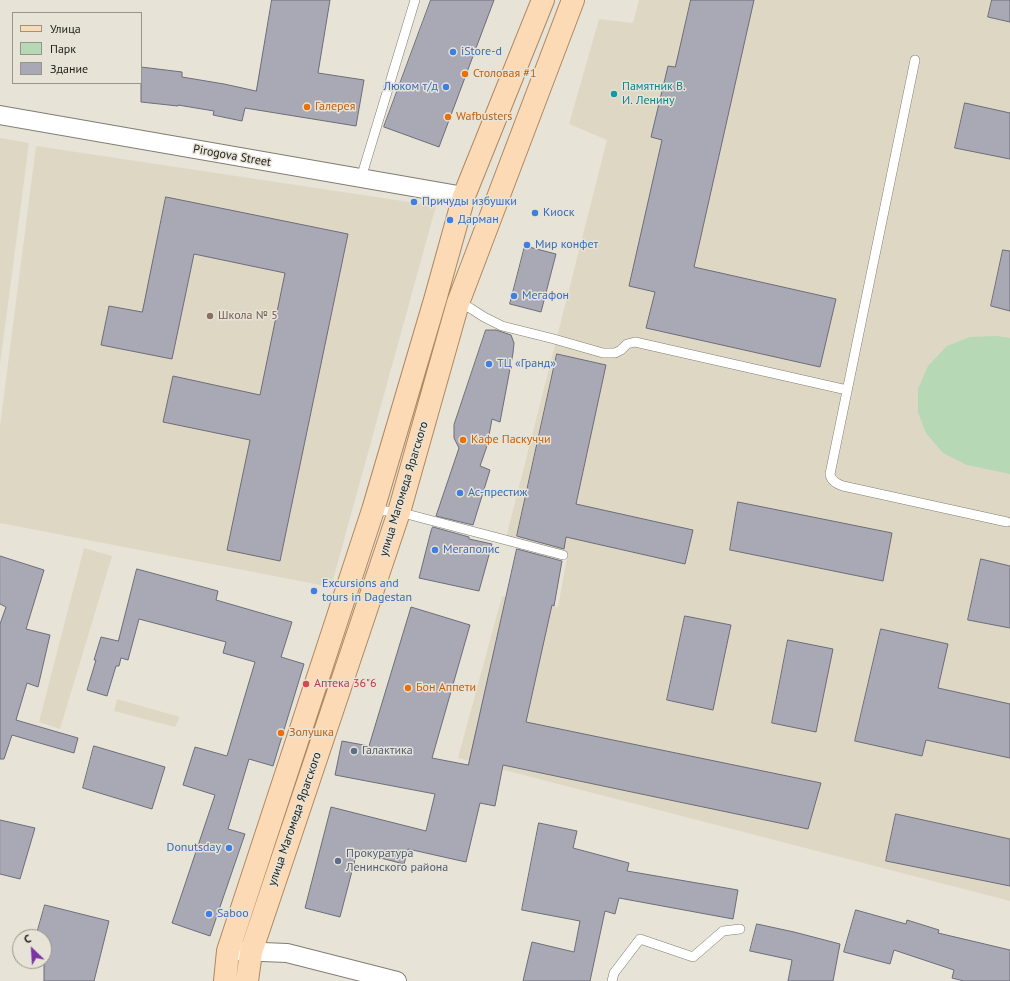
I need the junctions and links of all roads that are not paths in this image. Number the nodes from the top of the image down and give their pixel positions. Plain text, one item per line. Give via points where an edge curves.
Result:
1 (415, 0) edge
2 (542, 0) edge
3 (573, 0) edge
4 (915, 60) dead end
5 (0, 115) edge
6 (361, 178) junction
7 (464, 196) junction
8 (447, 301) junction
9 (847, 390) junction
10 (373, 510) junction
11 (399, 512) junction
12 (1007, 522) dead end
13 (563, 555) dead end
14 (740, 929) dead end
15 (228, 951) junction
16 (251, 952) junction
17 (225, 981) edge
18 (248, 981) edge
19 (397, 981) edge
20 (612, 981) edge

1 - 6 lane
2 - 7 main road, улица Магомеда Ярагского
3 - 8 main road, улица Магомеда Ярагского
4 - 9 lane
5 - 6 street, Pirogova Street
6 - 7 street, Pirogova Street
7 - 8 main road, улица Магомеда Ярагского
8 - 9 lane via 502,326 603,353 615,353 627,344 635,342
8 - 10 main road, улица Магомеда Ярагского
8 - 11 main road, улица Магомеда Ярагского
9 - 12 lane via 830,474 832,479 843,486
10 - 11 lane
10 - 15 main road, улица Магомеда Ярагского
11 - 13 lane
11 - 16 main road, улица Магомеда Ярагского
14 - 20 lane via 723,931 693,957 640,939 614,973
15 - 16 street
15 - 17 main road, улица Магомеда Ярагского
16 - 18 main road, улица Магомеда Ярагского
16 - 19 street via 287,953

